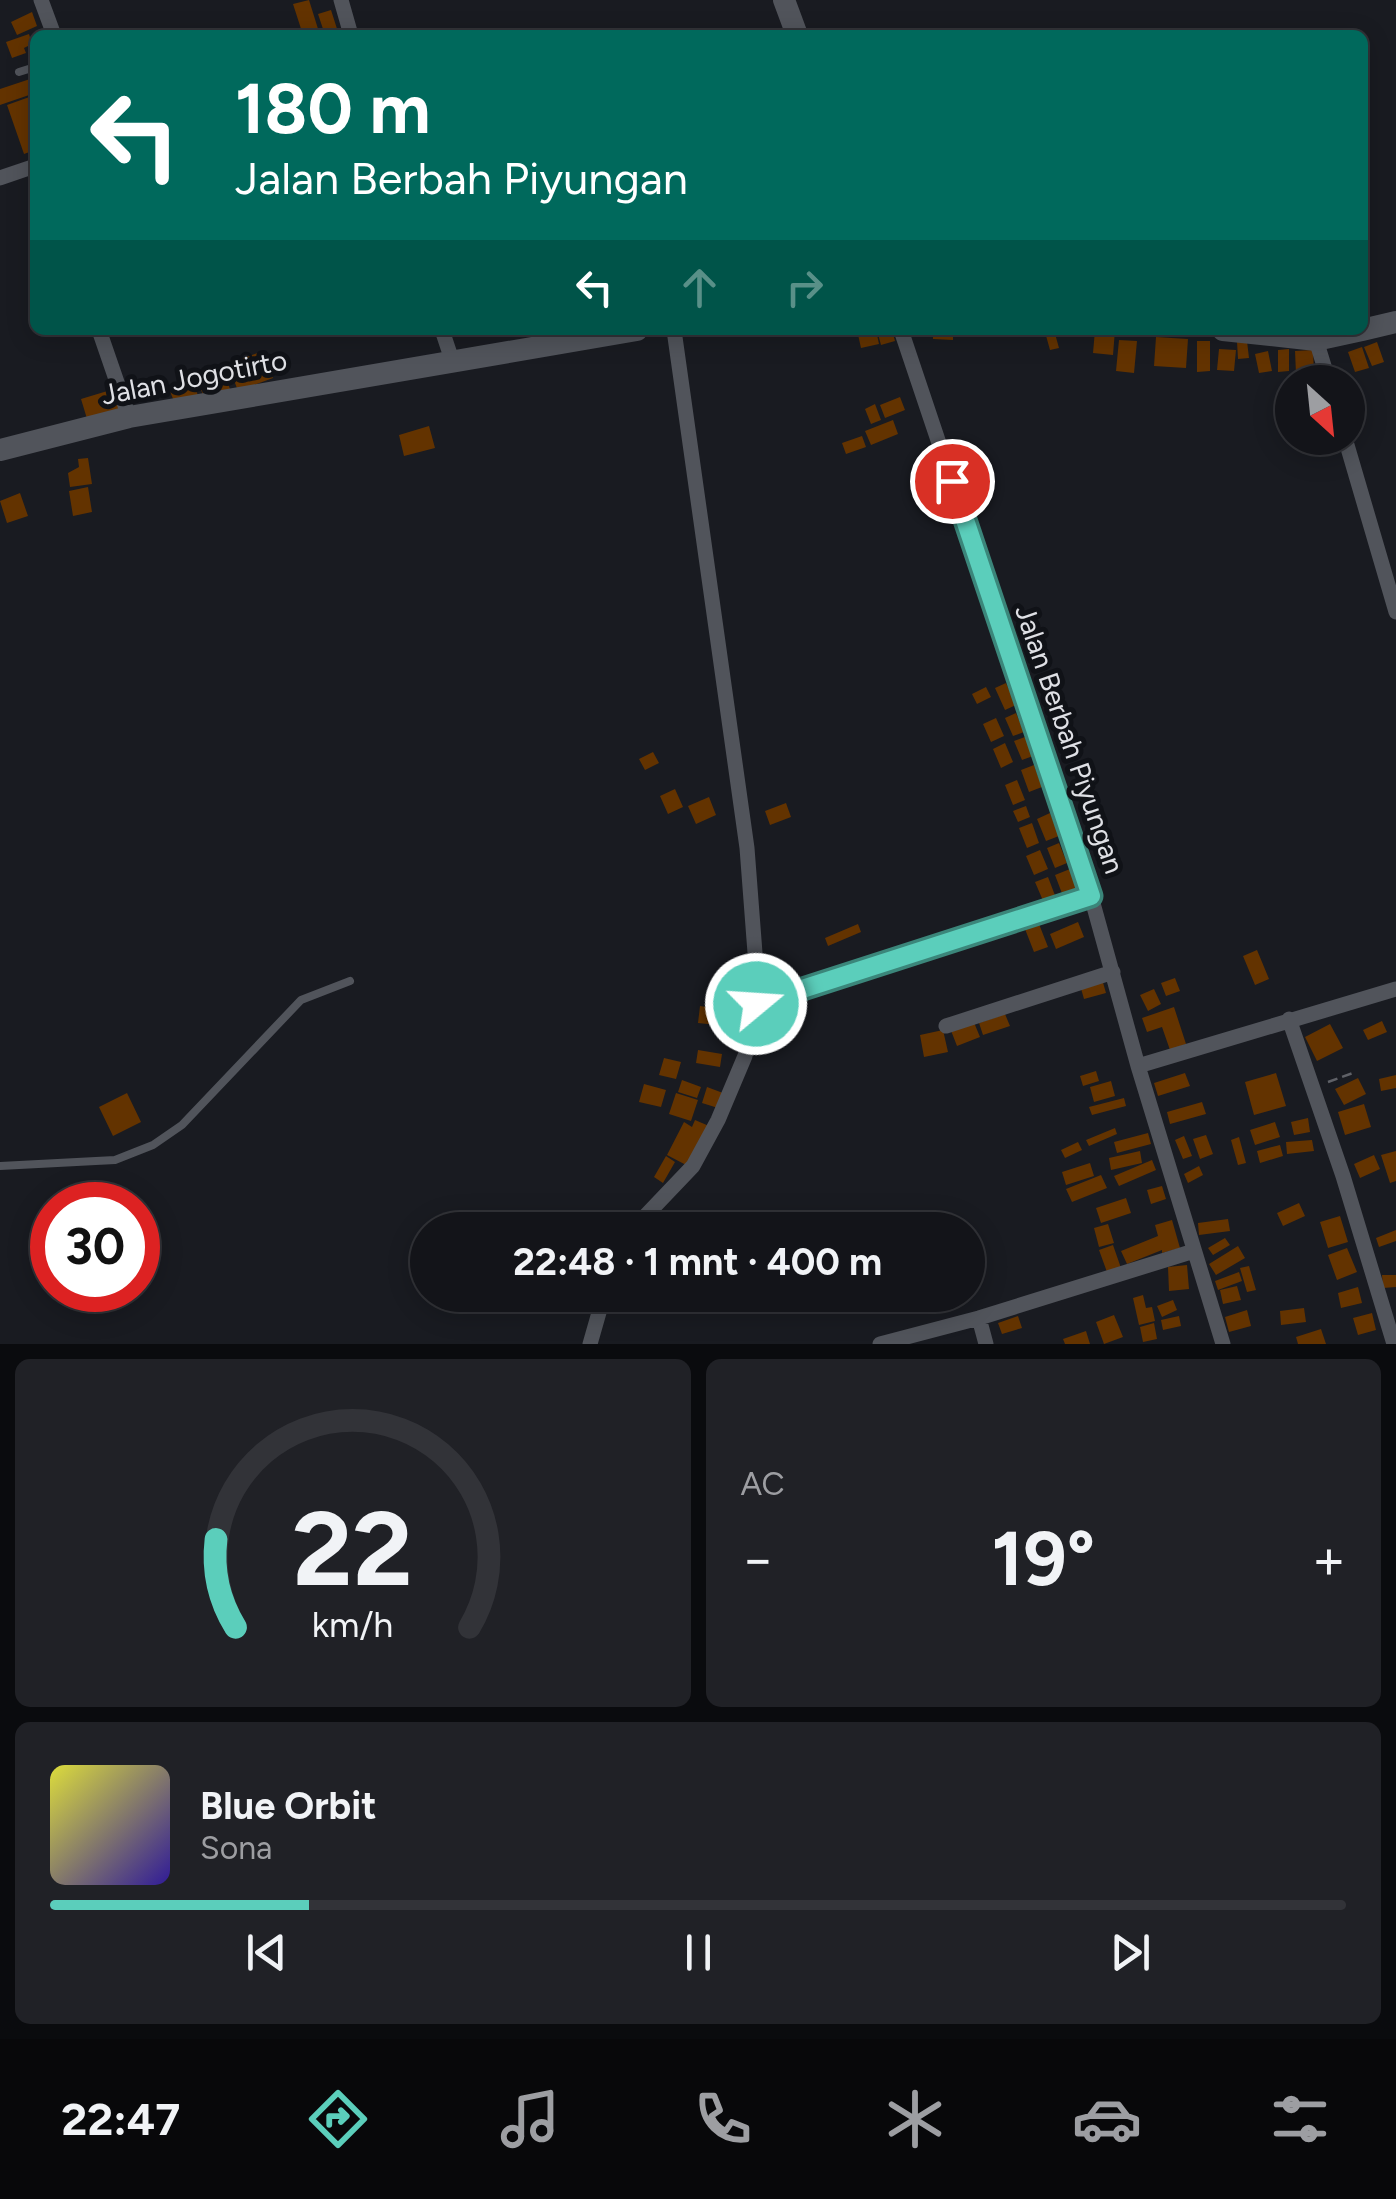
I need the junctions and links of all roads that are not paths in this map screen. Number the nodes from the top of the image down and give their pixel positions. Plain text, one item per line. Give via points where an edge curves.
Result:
1 (41, 0) edge
2 (341, 0) edge
3 (784, 0) edge
4 (52, 30) edge
5 (350, 30) edge
6 (795, 30) edge
7 (30, 69) edge
8 (19, 72) dead end
9 (30, 168) edge
10 (0, 178) edge
11 (1396, 322) edge
12 (1368, 329) edge
13 (101, 335) edge
14 (444, 335) edge
15 (605, 335) edge
16 (675, 335) edge
17 (902, 335) edge
18 (1270, 335) edge
19 (1339, 335) edge
20 (1316, 340) junction
21 (452, 360) junction
22 (1323, 365) edge
23 (129, 418) junction
24 (0, 450) edge
25 (1350, 455) edge
26 (1396, 612) edge
27 (1091, 896) junction
28 (1113, 972) junction
29 (350, 981) dead end
30 (1396, 989) edge
31 (756, 1004) junction
32 (1289, 1019) junction
33 (946, 1026) dead end
34 (1138, 1066) junction
35 (0, 1166) edge
36 (649, 1212) edge
37 (1194, 1251) junction
38 (599, 1312) edge
39 (979, 1318) junction
40 (590, 1344) edge
41 (880, 1344) edge
42 (986, 1344) edge
43 (1223, 1344) edge
44 (1394, 1344) edge

1 - 4 street
2 - 5 street
3 - 6 street
7 - 8 lane
9 - 10 street
11 - 12 street
13 - 23 street
14 - 21 street
15 - 21 street, Jalan Jogotirto
16 - 31 street via 747,848
17 - 27 street, Jalan Berbah Piyungan
18 - 20 street
19 - 20 street
20 - 22 street
21 - 23 street, Jalan Jogotirto
23 - 24 street, Jalan Jogotirto
25 - 26 street
27 - 28 street, Jalan Berbah Piyungan
27 - 31 street
28 - 33 street
28 - 34 street, Jalan Berbah Piyungan
29 - 35 lane via 301,1000 182,1125 154,1145 114,1160
30 - 32 street
31 - 36 street via 745,1056 718,1120 694,1166
32 - 34 street
32 - 44 street
34 - 37 street, Jalan Berbah Piyungan
37 - 39 street
37 - 43 street, Jalan Berbah Piyungan
38 - 40 street
39 - 41 street
39 - 42 street

